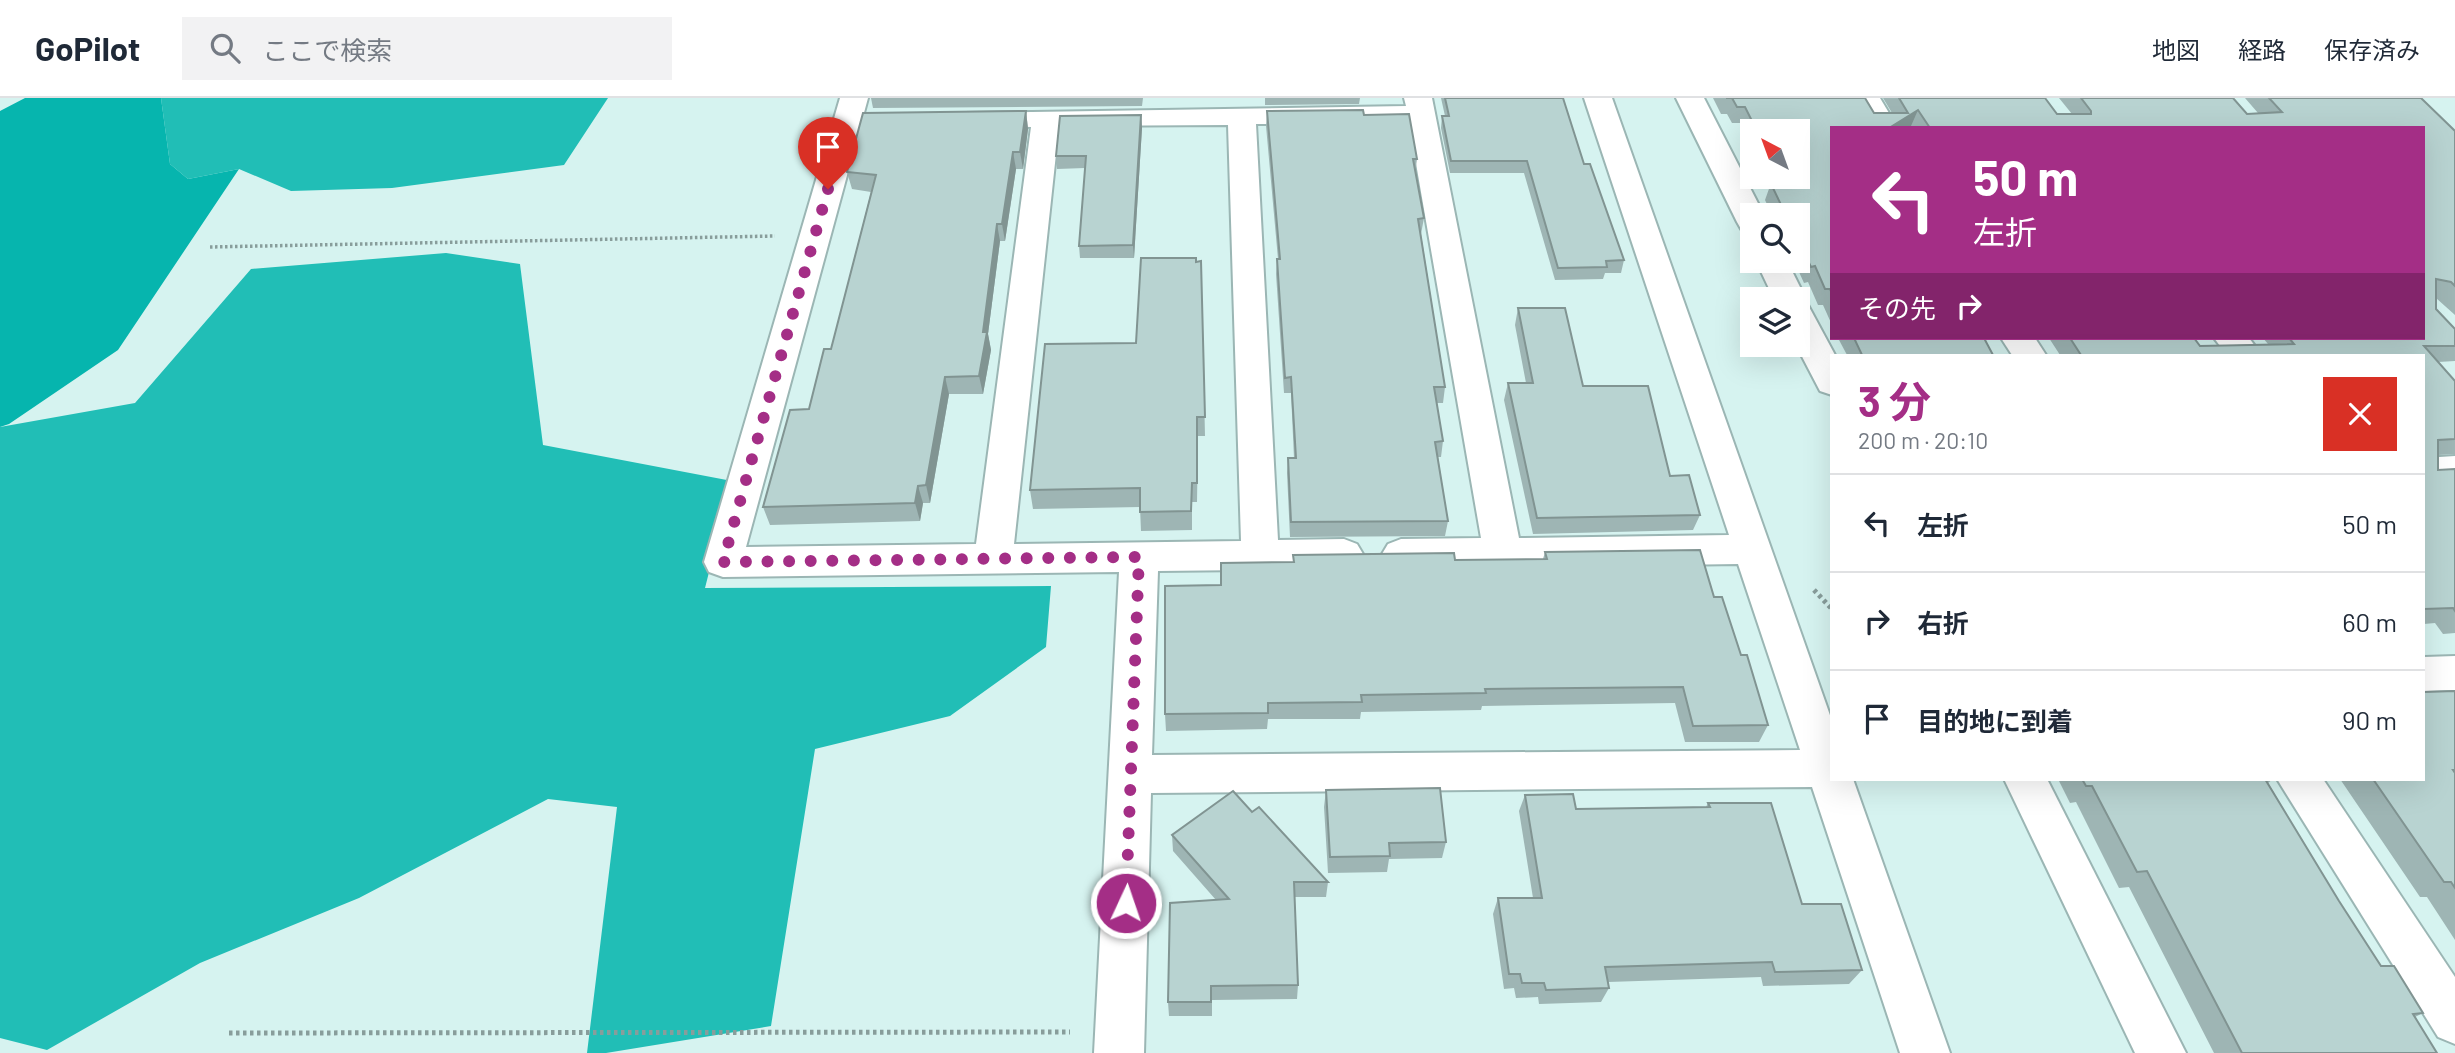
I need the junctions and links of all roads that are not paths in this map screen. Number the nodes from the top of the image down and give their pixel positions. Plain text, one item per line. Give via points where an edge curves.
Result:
1 (1598, 98) edge
2 (1690, 98) edge
3 (1866, 98) edge
4 (1420, 106) edge
5 (859, 112) edge
6 (1242, 116) junction
7 (1046, 118) junction
8 (954, 119) edge
9 (1883, 126) edge
10 (1742, 203) edge
11 (1810, 339) edge
12 (2233, 340) edge
13 (2244, 354) edge
14 (1830, 379) edge
15 (2455, 469) edge
16 (2425, 471) edge
17 (1753, 549) junction
18 (1503, 553) junction
19 (1260, 555) junction
20 (1139, 557) junction
21 (993, 558) junction
22 (2455, 673) edge
23 (2425, 674) edge
24 (1828, 768) junction
25 (1132, 774) junction
26 (1830, 774) edge
27 (1832, 781) edge
28 (2026, 781) edge
29 (2300, 781) edge
30 (2455, 1020) edge
31 (1120, 1042) edge
32 (1925, 1053) edge
33 (2161, 1053) edge

1 - 17 street
2 - 10 street
3 - 9 street
4 - 6 street
4 - 18 street
5 - 21 street via 814,235 723,562
6 - 7 street
6 - 19 street
7 - 8 street
7 - 21 street
11 - 14 street
12 - 13 street
15 - 16 street
17 - 18 street
17 - 24 street
18 - 19 street
19 - 20 street
20 - 21 street
20 - 25 street
22 - 23 street
24 - 25 street
24 - 26 street
25 - 31 street
27 - 32 street
28 - 33 street
29 - 30 street

